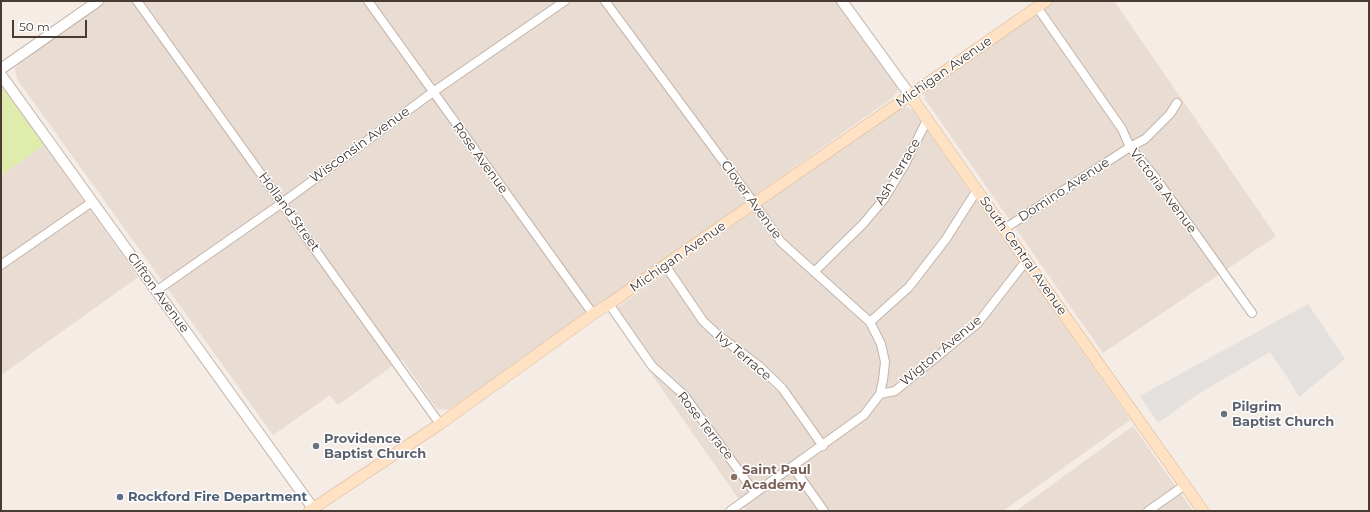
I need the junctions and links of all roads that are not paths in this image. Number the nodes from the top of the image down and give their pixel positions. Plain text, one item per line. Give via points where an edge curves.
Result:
1 (98, 1) edge
2 (137, 1) edge
3 (368, 1) edge
4 (565, 1) edge
5 (605, 1) edge
6 (842, 1) edge
7 (1042, 4) edge
8 (1, 69) edge
9 (1, 75) edge
10 (433, 92) junction
11 (910, 95) junction
12 (1176, 103) dead end
13 (927, 120) junction
14 (1130, 147) junction
15 (977, 190) junction
16 (92, 202) junction
17 (282, 203) junction
18 (754, 203) junction
19 (1004, 229) junction
20 (1026, 262) junction
21 (1, 265) edge
22 (665, 265) junction
23 (814, 272) junction
24 (156, 291) junction
25 (610, 304) junction
26 (1252, 313) dead end
27 (593, 314) junction
28 (870, 322) junction
29 (880, 394) junction
30 (440, 424) junction
31 (823, 446) junction
32 (792, 466) junction
33 (1185, 485) junction
34 (756, 493) junction
35 (312, 510) edge
36 (730, 511) edge
37 (824, 511) edge
38 (1148, 511) edge
39 (1203, 511) edge

1 - 8 street
2 - 17 street, Holland Street
3 - 10 street, Rose Avenue
4 - 10 street, Wisconsin Avenue
5 - 18 street, Clover Avenue
6 - 11 street, South Central Avenue
7 - 11 main road, Michigan Avenue
7 - 14 street, Victoria Avenue via 1122,129
9 - 16 street, Clifton Avenue
10 - 17 street, Wisconsin Avenue
10 - 27 street, Rose Avenue
11 - 13 main road, South Central Avenue
11 - 18 main road, Michigan Avenue
12 - 14 street, Domino Avenue via 1170,114 1145,139
13 - 15 main road, South Central Avenue
13 - 23 street, Ash Terrace via 884,199 863,224
14 - 19 street, Domino Avenue
14 - 26 street, Victoria Avenue via 1155,177
15 - 19 main road, South Central Avenue
15 - 28 street via 946,239 913,281
16 - 21 street
16 - 24 street, Clifton Avenue
17 - 24 street, Wisconsin Avenue
17 - 30 street, Holland Street
18 - 22 main road, Michigan Avenue
18 - 23 street, Clover Avenue via 781,242
19 - 20 main road, South Central Avenue
20 - 29 street, Wigton Avenue via 977,324 895,390
20 - 33 main road, South Central Avenue
22 - 25 main road, Michigan Avenue
22 - 31 street, Ivy Terrace via 703,320 718,336 782,388
23 - 28 street, Clover Avenue
24 - 35 street, Clifton Avenue
25 - 27 main road, Michigan Avenue
25 - 34 street, Rose Terrace via 652,366 684,396
27 - 30 main road, Michigan Avenue
28 - 29 street, Clover Avenue via 881,344 885,362
29 - 31 street via 864,415
30 - 35 main road, Michigan Avenue
31 - 32 street
32 - 34 street
32 - 37 street
33 - 38 street
33 - 39 main road, South Central Avenue
34 - 36 street

